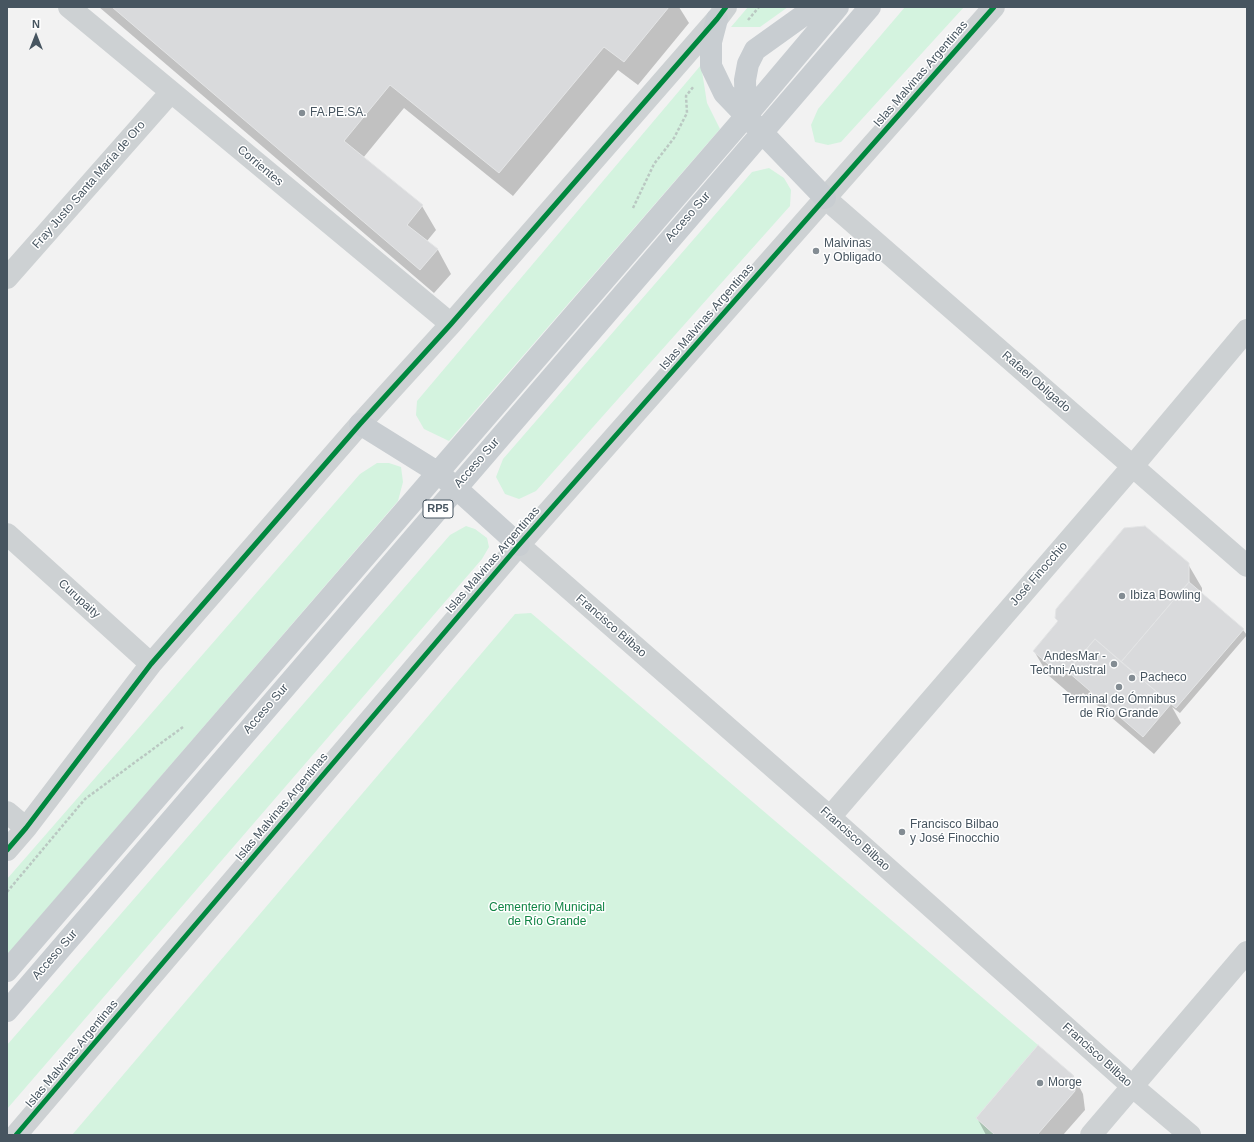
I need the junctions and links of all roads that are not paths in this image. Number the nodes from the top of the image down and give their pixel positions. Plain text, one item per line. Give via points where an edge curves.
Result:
1 (69, 7) edge
2 (815, 7) edge
3 (838, 7) edge
4 (870, 7) edge
5 (994, 7) edge
6 (722, 13) edge
7 (171, 92) junction
8 (746, 116) junction
9 (761, 132) junction
10 (825, 198) junction
11 (7, 278) edge
12 (451, 324) junction
13 (1247, 330) edge
14 (360, 424) junction
15 (1132, 466) junction
16 (437, 472) junction
17 (456, 488) junction
18 (7, 534) edge
19 (519, 545) junction
20 (1247, 566) edge
21 (151, 664) junction
22 (7, 812) edge
23 (830, 817) junction
24 (26, 828) junction
25 (7, 850) edge
26 (1247, 952) edge
27 (7, 971) edge
28 (7, 1010) edge
29 (1132, 1086) junction
30 (16, 1135) edge
31 (1090, 1135) edge
32 (1190, 1135) edge

1 - 7 street, Corrientes
2 - 8 main road via 755,50 748,64 745,80
3 - 8 main road, Acceso Sur / RP5
4 - 9 main road, Acceso Sur / RP5
5 - 10 street, Islas Malvinas Argentinas
6 - 8 main road via 711,42 711,66 724,93
6 - 12 street
7 - 11 street, Fray Justo Santa María de Oro
7 - 12 street, Corrientes
8 - 9 main road
8 - 16 main road, Acceso Sur / RP5
9 - 10 main road
9 - 17 main road, Acceso Sur / RP5
10 - 15 street, Rafael Obligado
10 - 19 street, Islas Malvinas Argentinas
12 - 14 street
13 - 15 street, José Finocchio
14 - 16 main road
14 - 21 street
15 - 20 street, Rafael Obligado
15 - 23 street, José Finocchio
16 - 17 main road
16 - 27 main road, Acceso Sur / RP5
17 - 19 main road
17 - 28 main road, Acceso Sur / RP5
18 - 21 street, Curupaity
19 - 23 street, Francisco Bilbao
19 - 30 street, Islas Malvinas Argentinas
21 - 24 street
22 - 24 street
23 - 29 street, Francisco Bilbao
24 - 25 street
26 - 29 street
29 - 31 street
29 - 32 street, Francisco Bilbao

